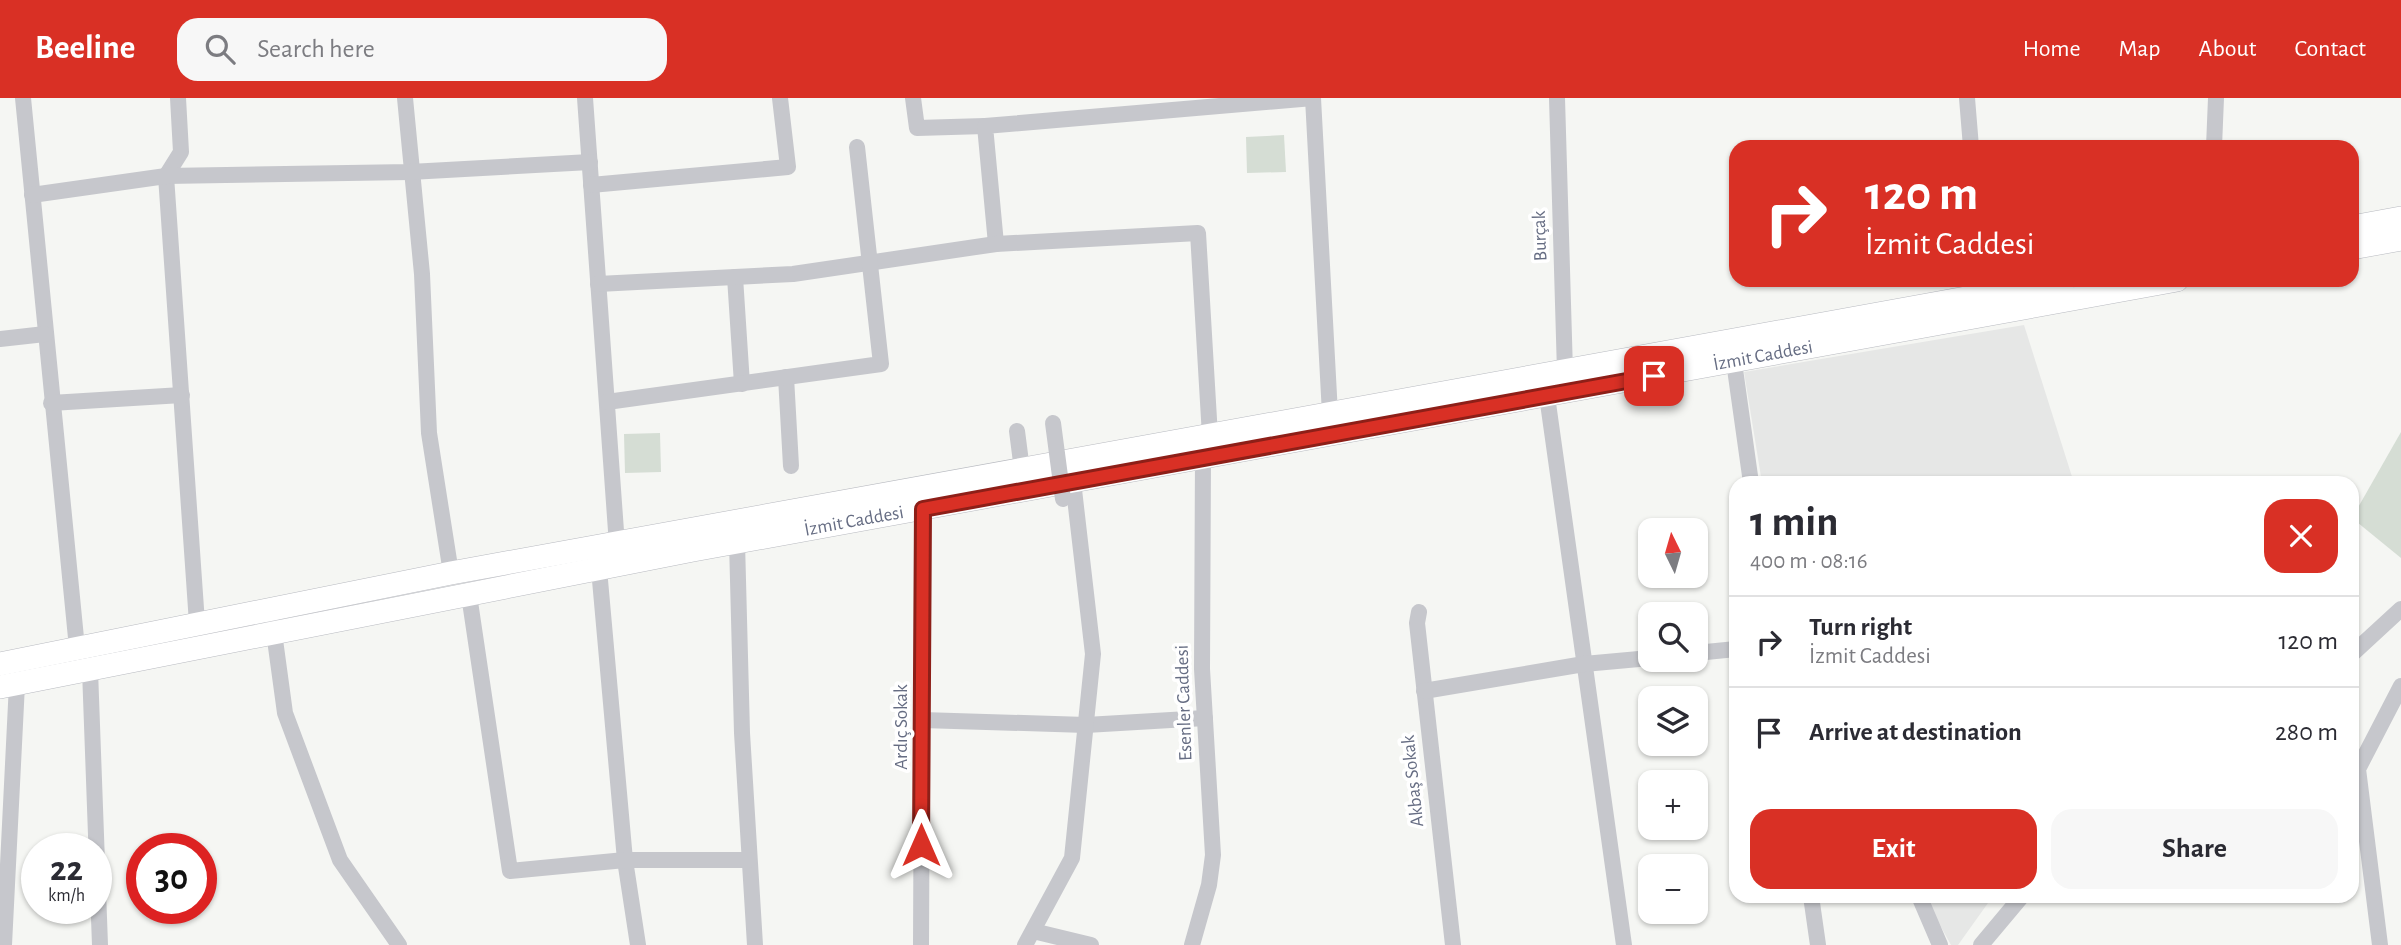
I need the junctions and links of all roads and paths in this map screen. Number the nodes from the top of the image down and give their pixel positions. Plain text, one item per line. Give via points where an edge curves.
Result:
1 (23, 98) edge
2 (178, 98) edge
3 (405, 98) edge
4 (585, 98) edge
5 (780, 98) edge
6 (913, 98) edge
7 (1558, 98) edge
8 (1967, 98) edge
9 (2216, 98) edge
10 (985, 126) junction
11 (1970, 140) edge
12 (2214, 140) edge
13 (857, 147) dead end
14 (590, 162) junction
15 (410, 172) junction
16 (166, 176) junction
17 (591, 186) junction
18 (32, 195) junction
19 (2401, 218) edge
20 (2359, 226) edge
21 (2401, 239) edge
22 (996, 244) junction
23 (2359, 247) edge
24 (872, 262) junction
25 (735, 277) junction
26 (598, 284) junction
27 (2139, 287) edge
28 (1982, 288) edge
29 (45, 334) junction
30 (0, 339) edge
31 (1734, 362) junction
32 (1565, 372) junction
33 (786, 377) junction
34 (742, 384) junction
35 (182, 395) junction
36 (1547, 396) junction
37 (607, 402) junction
38 (51, 403) junction
39 (1330, 414) junction
40 (1053, 423) dead end
41 (1017, 431) dead end
42 (1207, 446) junction
43 (792, 466) dead end
44 (1022, 470) junction
45 (1750, 476) edge
46 (1068, 490) junction
47 (923, 509) junction
48 (737, 542) junction
49 (617, 545) junction
50 (1082, 555) junction
51 (1065, 556) dead end
52 (598, 569) junction
53 (451, 573) junction
54 (469, 595) junction
55 (270, 609) junction
56 (2401, 609) edge
57 (1419, 612) dead end
58 (197, 623) junction
59 (274, 634) junction
60 (2359, 648) edge
61 (77, 649) junction
62 (1729, 650) edge
63 (1708, 652) edge
64 (1638, 658) edge
65 (0, 664) edge
66 (1584, 664) junction
67 (90, 670) junction
68 (9, 686) edge
69 (2401, 687) edge
70 (1424, 691) junction
71 (1205, 718) junction
72 (922, 720) junction
73 (1086, 725) junction
74 (2359, 767) edge
75 (2359, 777) edge
76 (625, 860) junction
77 (749, 860) junction
78 (1812, 903) edge
79 (1922, 903) edge
80 (2016, 903) edge
81 (1029, 938) edge
82 (393, 944) edge
83 (4, 945) edge
84 (100, 945) edge
85 (638, 945) edge
86 (755, 945) edge
87 (921, 945) edge
88 (1091, 945) edge
89 (1192, 945) edge
90 (1453, 945) edge
91 (1624, 945) edge
92 (1818, 945) edge
93 (1940, 945) edge
94 (1981, 945) edge
95 (2380, 945) edge

1 - 18 street
2 - 16 street via 181,152
3 - 15 street
4 - 14 street
5 - 17 street via 788,167
6 - 10 street via 917,128
7 - 32 street, Burçak
8 - 11 street
9 - 12 street
10 - 22 street
10 - 39 street via 1312,98
13 - 24 street
14 - 15 street
14 - 17 street
15 - 16 street
15 - 53 street via 422,274 429,433
16 - 18 street
16 - 35 street
17 - 26 street
18 - 29 street
19 - 20 main road
21 - 23 main road
22 - 24 street
22 - 42 street, Esenler Caddesi via 1198,233
24 - 25 street
24 - 33 street via 881,364
25 - 26 street
25 - 34 street
26 - 37 street
27 - 31 main road, İzmit Caddesi
28 - 32 main road, İzmit Caddesi
29 - 30 street
29 - 38 street
31 - 36 main road, İzmit Caddesi
31 - 45 street
32 - 39 main road, İzmit Caddesi
33 - 34 street
33 - 43 street
34 - 37 street
35 - 38 street
35 - 58 street
36 - 42 main road, İzmit Caddesi
36 - 66 street
37 - 49 street
38 - 61 street
39 - 42 main road, İzmit Caddesi
40 - 46 street, bridge
41 - 44 street
42 - 44 main road, İzmit Caddesi
42 - 46 main road, İzmit Caddesi
42 - 71 street, Esenler Caddesi
44 - 49 main road, İzmit Caddesi
46 - 47 main road, İzmit Caddesi
46 - 50 street
47 - 48 main road, İzmit Caddesi
47 - 72 street, Ardıç Sokak
48 - 52 main road, İzmit Caddesi
48 - 77 street
49 - 53 main road, İzmit Caddesi
50 - 51 street
50 - 73 street via 1093,654
52 - 54 main road, İzmit Caddesi
52 - 76 street
53 - 55 main road, İzmit Caddesi
54 - 59 main road, İzmit Caddesi
54 - 76 street via 510,871
55 - 58 main road, İzmit Caddesi
55 - 59 street
56 - 60 street
57 - 70 street, Akbaş Sokak
58 - 61 main road, İzmit Caddesi
59 - 67 main road, İzmit Caddesi
59 - 82 street via 285,713 340,860
61 - 65 main road, İzmit Caddesi
62 - 63 street
64 - 66 street
66 - 70 street
66 - 91 street
67 - 68 main road, İzmit Caddesi
67 - 84 street
68 - 83 street
69 - 74 street
70 - 90 street, Akbaş Sokak
71 - 73 street
71 - 89 street, Esenler Caddesi via 1213,855
72 - 73 street
72 - 87 street, Ardıç Sokak
73 - 81 street via 1072,858
75 - 95 street
76 - 77 street
76 - 85 street
77 - 86 street
78 - 92 street
79 - 93 street
80 - 94 street
81 - 88 street

